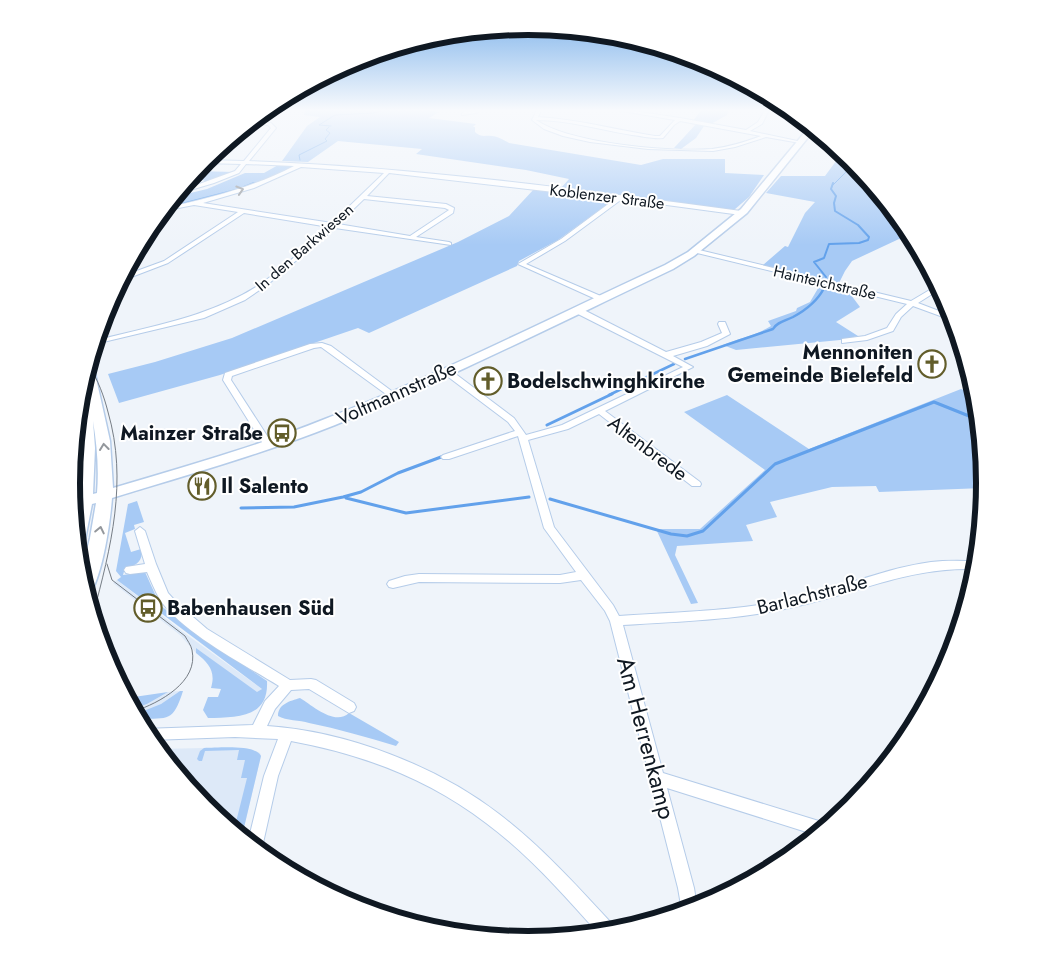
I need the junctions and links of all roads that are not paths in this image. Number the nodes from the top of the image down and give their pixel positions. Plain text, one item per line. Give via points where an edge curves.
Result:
1 (252, 155) edge
2 (789, 155) edge
3 (215, 162) edge
4 (246, 162) junction
5 (303, 164) junction
6 (389, 172) junction
7 (190, 189) edge
8 (362, 197) junction
9 (621, 197) junction
10 (193, 203) junction
11 (175, 207) edge
12 (243, 211) junction
13 (741, 213) junction
14 (333, 226) junction
15 (412, 237) junction
16 (449, 244) dead end
17 (695, 251) junction
18 (131, 275) edge
19 (933, 291) edge
20 (600, 299) junction
21 (914, 304) junction
22 (577, 310) junction
23 (943, 315) edge
24 (722, 324) dead end
25 (104, 340) edge
26 (845, 341) dead end
27 (666, 355) junction
28 (446, 371) junction
29 (91, 385) edge
30 (394, 395) junction
31 (600, 411) junction
32 (85, 419) edge
33 (523, 435) junction
34 (268, 445) junction
35 (446, 457) dead end
36 (88, 469) junction
37 (696, 484) dead end
38 (80, 485) edge
39 (104, 500) junction
40 (81, 501) edge
41 (81, 507) edge
42 (140, 531) dead end
43 (968, 565) edge
44 (153, 567) junction
45 (130, 570) dead end
46 (89, 572) edge
47 (584, 575) junction
48 (394, 584) dead end
49 (616, 621) junction
50 (288, 685) junction
51 (349, 706) dead end
52 (257, 732) junction
53 (157, 734) edge
54 (287, 734) junction
55 (657, 778) junction
56 (815, 827) edge
57 (257, 839) edge
58 (688, 901) edge
59 (601, 924) edge

1 - 4 street
2 - 13 street, Voltmannstraße
3 - 4 street, Koblenzer Straße
4 - 5 street, Koblenzer Straße
4 - 7 street via 230,176
5 - 6 street, Koblenzer Straße
10 -> 5 street via 242,190
6 - 8 street, In den Barkwiesen
6 - 9 street, Koblenzer Straße
8 - 14 street, In den Barkwiesen
8 - 15 street via 452,209
9 - 13 street, Koblenzer Straße
9 - 20 street via 563,240 520,264
10 - 11 street
10 - 12 street
12 - 14 street
12 - 18 street via 166,262
13 - 17 street, Voltmannstraße
14 - 15 street
14 - 25 street, In den Barkwiesen via 265,284 220,309 185,321
15 - 16 street
17 - 20 street, Voltmannstraße via 670,267
17 - 21 street, Hainteichstraße
19 - 21 street
20 - 22 street, Voltmannstraße
21 - 23 street, Hainteichstraße
21 - 26 street via 893,321 890,329 866,338
22 - 27 street
22 - 28 street, Voltmannstraße
24 - 27 street via 726,334
27 - 31 street, Altenbrede via 689,367
28 - 30 street, Voltmannstraße
28 - 33 street, Am Herrenkamp via 511,420
39 -> 29 street via 103,440
30 - 34 street, Voltmannstraße
30 - 34 street via 322,345 228,375 227,380
31 - 33 street, Altenbrede via 560,428
31 - 37 street, Altenbrede
32 - 36 street
33 - 35 street
33 - 47 street, Am Herrenkamp via 549,528
34 - 39 street, Voltmannstraße via 176,481
36 - 38 street
36 - 40 street
39 - 41 street, Voltmannstraße
46 -> 39 street
42 - 44 street
43 - 49 street, Barlachstraße via 906,571 764,608
44 - 45 street
44 - 50 street via 162,592 174,609
47 - 48 street via 560,579 419,578
47 - 49 street, Am Herrenkamp
49 - 55 street, Am Herrenkamp
50 - 51 street via 311,684
50 - 52 street via 270,705
52 - 53 street
52 - 54 street
54 - 57 street via 271,776
54 - 59 street via 371,754 414,771 465,800 491,817 552,871
55 - 56 street
55 - 58 street, Am Herrenkamp

